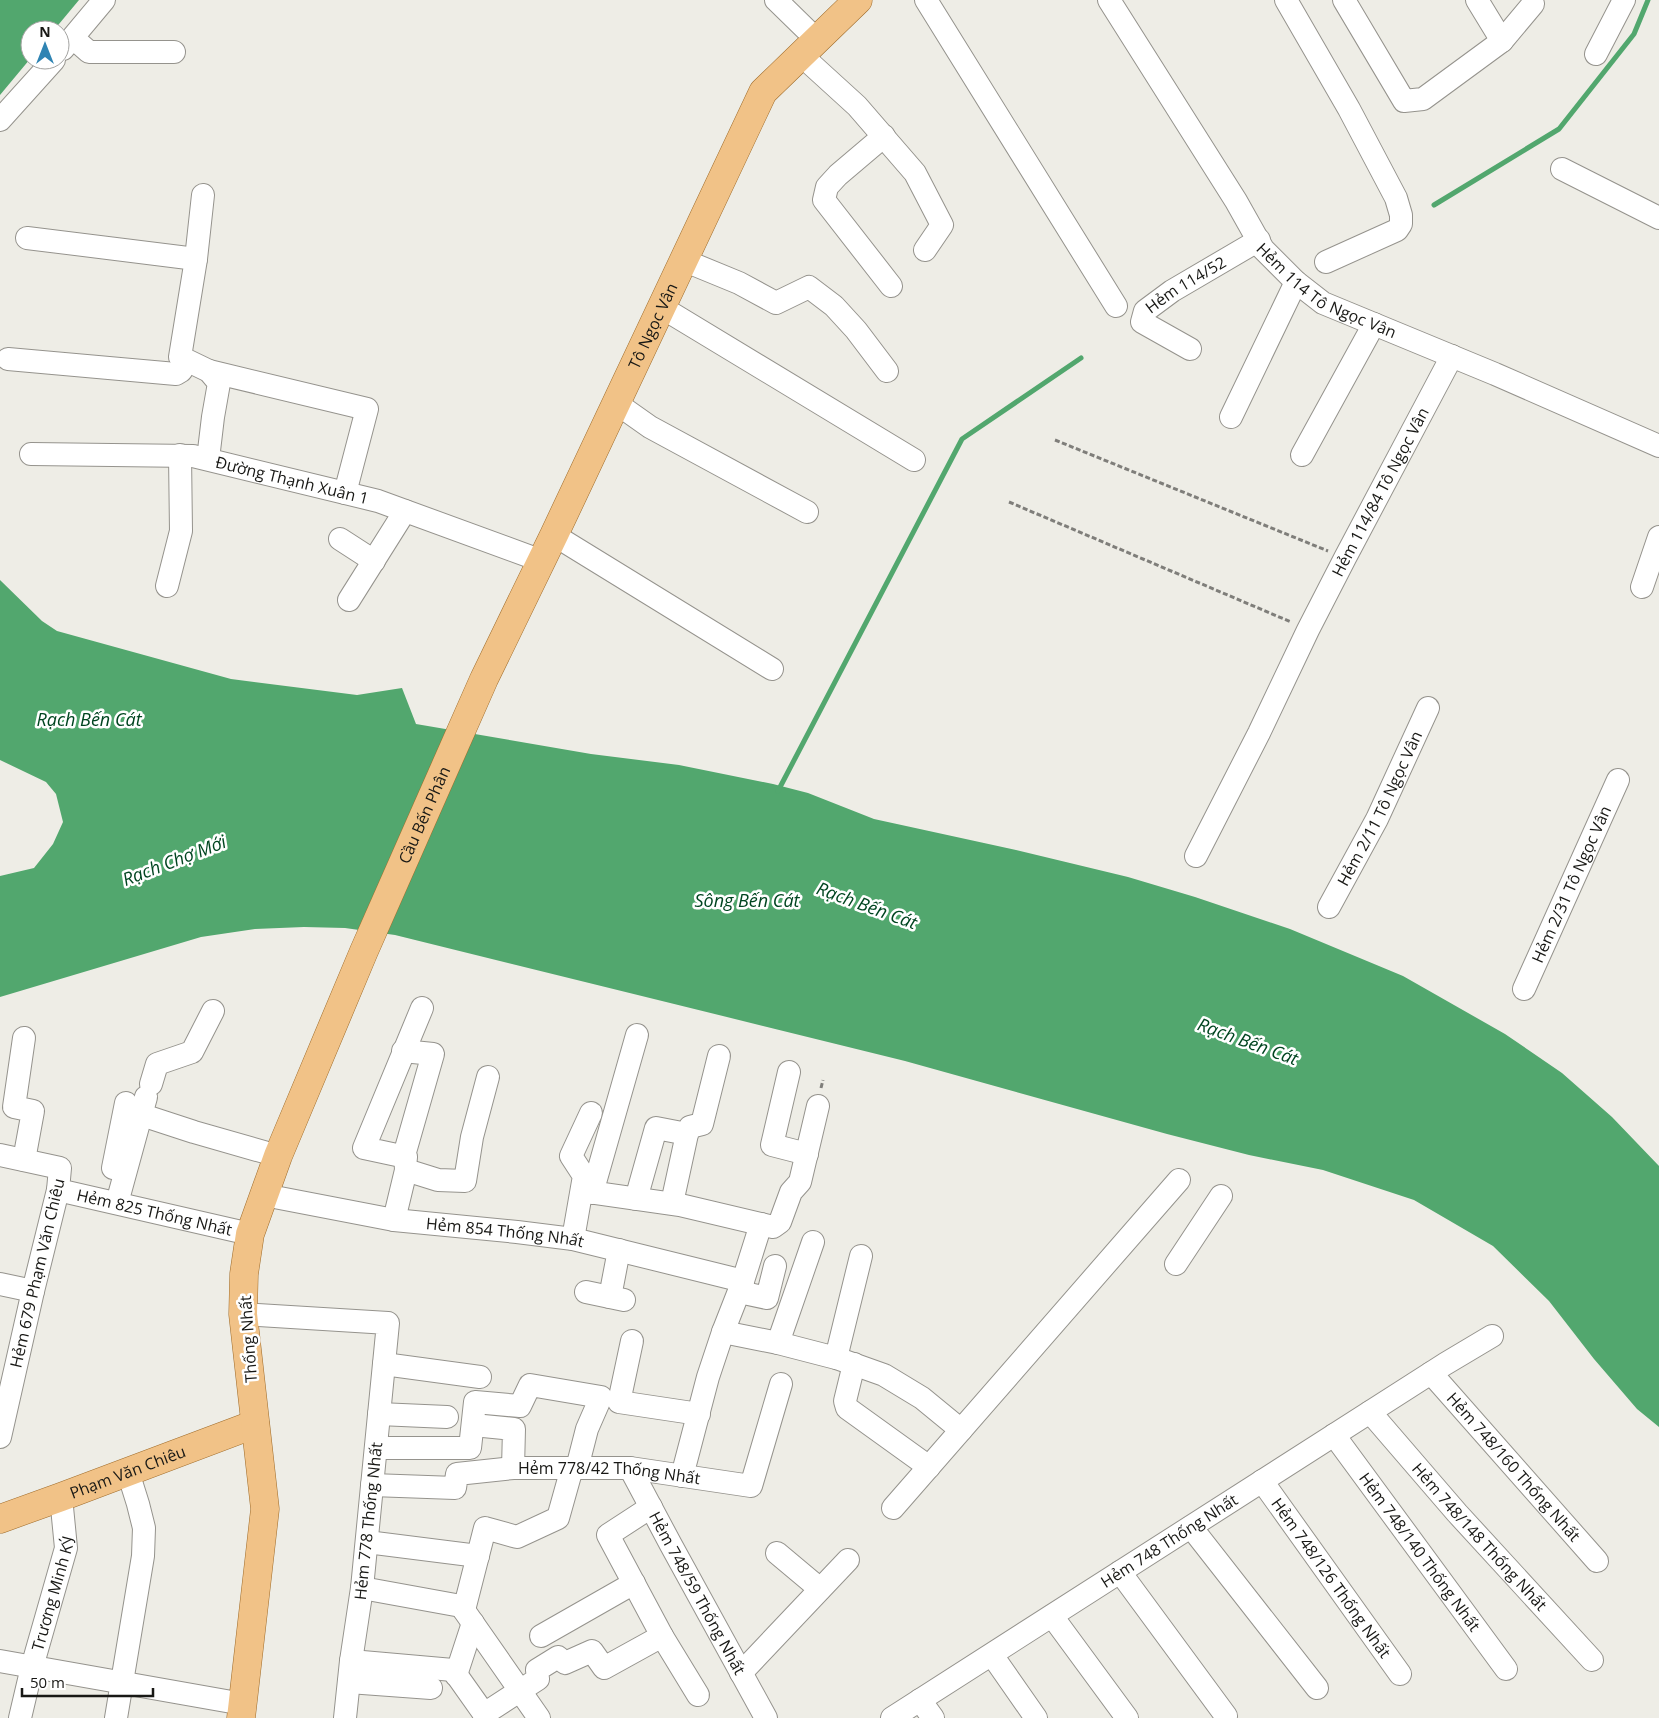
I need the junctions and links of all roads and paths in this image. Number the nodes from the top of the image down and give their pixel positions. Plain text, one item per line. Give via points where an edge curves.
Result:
1 (104, 0) edge
2 (776, 0) edge
3 (858, 0) edge
4 (926, 0) edge
5 (1109, 0) edge
6 (1286, 0) edge
7 (1344, 0) edge
8 (1477, 0) edge
9 (1624, 0) edge
10 (1533, 4) dead end
11 (70, 40) edge
12 (1502, 41) junction
13 (70, 46) edge
14 (809, 48) junction
15 (174, 52) dead end
16 (1596, 54) dead end
17 (45, 70) edge
18 (0, 120) edge
19 (884, 136) junction
20 (1562, 169) dead end
21 (203, 195) dead end
22 (1659, 218) edge
23 (27, 238) dead end
24 (1259, 240) junction
25 (925, 250) dead end
26 (196, 259) junction
27 (683, 260) junction
28 (1326, 262) dead end
29 (1296, 282) junction
30 (891, 286) dead end
31 (1116, 306) dead end
32 (661, 307) junction
33 (1374, 324) junction
34 (1190, 349) dead end
35 (1452, 356) junction
36 (8, 359) dead end
37 (186, 362) junction
38 (209, 371) junction
39 (887, 372) dead end
40 (616, 403) junction
41 (1231, 417) dead end
42 (1055, 440) dead end
43 (1659, 446) edge
44 (31, 454) dead end
45 (1302, 455) dead end
46 (180, 456) junction
47 (208, 459) junction
48 (914, 460) dead end
49 (345, 493) junction
50 (1009, 502) dead end
51 (405, 511) junction
52 (808, 512) dead end
53 (554, 535) junction
54 (1659, 537) edge
55 (340, 539) dead end
56 (1345, 558) junction
57 (374, 561) junction
58 (542, 561) junction
59 (167, 586) dead end
60 (1642, 587) dead end
61 (348, 600) dead end
62 (1308, 630) junction
63 (772, 669) dead end
64 (484, 679) joint
65 (1428, 708) dead end
66 (1618, 780) dead end
67 (1196, 856) dead end
68 (1329, 907) dead end
69 (364, 951) joint
70 (1524, 989) dead end
71 (422, 1008) dead end
72 (213, 1011) dead end
73 (637, 1035) dead end
74 (24, 1038) dead end
75 (403, 1051) junction
76 (719, 1056) dead end
77 (789, 1072) dead end
78 (488, 1077) dead end
79 (141, 1100) junction
80 (818, 1106) dead end
81 (591, 1112) dead end
82 (687, 1134) junction
83 (807, 1154) junction
84 (0, 1155) edge
85 (278, 1156) junction
86 (24, 1160) junction
87 (406, 1163) junction
88 (1179, 1180) dead end
89 (58, 1190) junction
90 (587, 1192) junction
91 (264, 1195) junction
92 (1221, 1196) dead end
93 (636, 1199) junction
94 (112, 1202) junction
95 (672, 1204) junction
96 (394, 1220) junction
97 (761, 1224) junction
98 (250, 1234) junction
99 (573, 1239) junction
100 (813, 1242) dead end
101 (619, 1250) junction
102 (861, 1256) dead end
103 (1176, 1264) dead end
104 (776, 1266) dead end
105 (0, 1284) edge
106 (741, 1286) junction
107 (33, 1291) junction
108 (586, 1292) dead end
109 (243, 1314) junction
110 (723, 1332) junction
111 (1492, 1336) dead end
112 (632, 1340) dead end
113 (778, 1343) junction
114 (845, 1361) junction
115 (384, 1364) junction
116 (1438, 1369) junction
117 (480, 1377) dead end
118 (782, 1384) dead end
119 (1370, 1412) junction
120 (379, 1414) junction
121 (699, 1414) junction
122 (447, 1417) dead end
123 (255, 1424) junction
124 (473, 1425) junction
125 (961, 1430) junction
126 (1334, 1435) junction
127 (0, 1437) edge
128 (376, 1448) junction
129 (929, 1467) junction
130 (513, 1468) junction
131 (575, 1468) junction
132 (630, 1468) junction
133 (128, 1472) junction
134 (682, 1476) junction
135 (1262, 1481) junction
136 (372, 1485) junction
137 (61, 1498) junction
138 (651, 1507) junction
139 (893, 1508) dead end
140 (0, 1519) edge
141 (1191, 1527) junction
142 (367, 1542) junction
143 (777, 1554) dead end
144 (478, 1556) junction
145 (848, 1560) dead end
146 (1597, 1561) dead end
147 (1120, 1572) junction
148 (634, 1583) junction
149 (362, 1588) junction
150 (820, 1589) junction
151 (469, 1616) junction
152 (1052, 1616) junction
153 (541, 1636) dead end
154 (662, 1636) junction
155 (992, 1655) junction
156 (1592, 1660) dead end
157 (0, 1661) edge
158 (32, 1667) junction
159 (1506, 1669) dead end
160 (350, 1672) junction
161 (741, 1673) junction
162 (1400, 1674) dead end
163 (456, 1675) junction
164 (121, 1681) junction
165 (431, 1688) dead end
166 (1316, 1688) dead end
167 (520, 1690) junction
168 (698, 1695) dead end
169 (927, 1709) edge
170 (242, 1711) edge
171 (486, 1716) edge
172 (1226, 1716) dead end
173 (20, 1718) edge
174 (116, 1718) edge
175 (345, 1718) edge
176 (539, 1718) edge
177 (766, 1718) edge
178 (892, 1718) edge
179 (1036, 1718) edge
180 (1127, 1718) edge

1 - 11 street
2 - 14 street
3 - 14 main road, Tô Ngọc Vân
4 - 31 street
5 - 24 street, Hẻm 114 Tô Ngọc Vân
6 - 28 street via 1353,117 1396,198 1401,215 1397,230
7 - 12 street via 1404,101 1423,98
8 - 12 street
9 - 16 street
10 - 12 street
13 - 15 street via 89,52
14 - 19 street
14 - 27 main road, Tô Ngọc Vân via 763,92
17 - 18 street
19 - 25 street via 915,173 942,225
19 - 30 street via 838,175 827,187 824,200
20 - 22 street
21 - 26 street
23 - 26 street
24 - 29 street, Hẻm 114 Tô Ngọc Vân
24 - 34 street, Hẻm 114/52 via 1172,291 1145,311 1142,322
26 - 37 street via 180,358
27 - 32 main road, Tô Ngọc Vân
27 - 39 street via 739,283 776,303 809,287 834,306
29 - 33 street, Hẻm 114 Tô Ngọc Vân via 1323,303
29 - 41 street
32 - 40 main road, Tô Ngọc Vân
32 - 48 street
33 - 35 street, Hẻm 114 Tô Ngọc Vân
33 - 45 street
35 - 43 street, Hẻm 114 Tô Ngọc Vân
35 - 56 street, Hẻm 114/84 Tô Ngọc Vân
36 - 37 street via 176,374 181,372
37 - 38 street
38 - 47 street via 219,384
38 - 49 street via 367,409
40 - 52 street via 650,427
40 - 53 main road, Tô Ngọc Vân
42 - 56 path
44 - 46 street, Đường Thạnh Xuân 1
46 - 47 street, Đường Thạnh Xuân 1
46 - 59 street via 181,531
47 - 49 street, Đường Thạnh Xuân 1
49 - 51 street, Đường Thạnh Xuân 1
50 - 62 path
51 - 57 street
51 - 58 street, Đường Thạnh Xuân 1
53 - 58 main road, Tô Ngọc Vân
53 - 63 street
54 - 60 street
55 - 57 street
56 - 62 street, Hẻm 114/84 Tô Ngọc Vân
57 - 61 street
58 - 64 main road, Tô Ngọc Vân
62 - 67 street, Hẻm 114/84 Tô Ngọc Vân
64 - 69 main road, Cầu Bến Phân
65 - 68 street, Hẻm 2/11 Tô Ngọc Vân via 1377,819
66 - 70 street, Hẻm 2/31 Tô Ngọc Vân
69 - 85 main road, Thống Nhất
71 - 75 street
72 - 79 street via 192,1052 157,1064
73 - 90 street
74 - 86 street via 14,1107 33,1111
75 - 87 street via 433,1054 405,1152
75 - 87 street via 364,1148
76 - 82 street via 702,1124 690,1126
77 - 83 street via 772,1145
78 - 87 street via 472,1137 465,1181 438,1180
79 - 85 street via 194,1132
79 - 94 street
80 - 83 street
81 - 90 street via 571,1156 584,1176
82 - 93 street via 656,1128
82 - 95 street
83 - 97 street via 800,1182 791,1192 780,1222 772,1227
84 - 86 street, Hẻm 679 Phạm Văn Chiêu
85 - 91 main road, Thống Nhất
86 - 89 street, Hẻm 679 Phạm Văn Chiêu via 60,1168
87 - 96 street
88 - 125 street
89 - 94 street, Hẻm 825 Thống Nhất
89 - 107 street, Hẻm 679 Phạm Văn Chiêu
90 - 93 street
90 - 99 street
91 - 96 street, Hẻm 854 Thống Nhất
91 - 98 main road, Thống Nhất
92 - 103 street
93 - 95 street
94 - 98 street, Hẻm 825 Thống Nhất
95 - 97 street
96 - 99 street, Hẻm 854 Thống Nhất
97 - 106 street
98 - 109 main road, Thống Nhất
99 - 101 street, Hẻm 854 Thống Nhất
100 - 113 street
101 - 106 street, Hẻm 854 Thống Nhất
101 - 108 street via 618,1299
102 - 114 street
104 - 106 street, Hẻm 854 Thống Nhất via 766,1298
105 - 107 street
106 - 110 street
107 - 127 street, Hẻm 679 Phạm Văn Chiêu
109 - 115 street, Hẻm 778 Thống Nhất via 388,1323
109 - 123 main road, Thống Nhất
110 - 113 street
110 - 121 street
111 - 116 street, Hẻm 748 Thống Nhất
112 - 121 street via 620,1402
113 - 114 street
114 - 125 street via 884,1375 922,1398
114 - 129 street via 847,1408
115 - 117 street
115 - 120 street, Hẻm 778 Thống Nhất
116 - 119 street, Hẻm 748 Thống Nhất
116 - 146 street, Hẻm 748/160 Thống Nhất
118 - 134 street, Hẻm 778/42 Thống Nhất via 751,1486
119 - 126 street, Hẻm 748 Thống Nhất
119 - 156 street, Hẻm 748/148 Thống Nhất
120 - 122 street
120 - 128 street, Hẻm 778 Thống Nhất
121 - 134 street
123 - 133 main road, Phạm Văn Chiêu
123 - 170 main road, Thống Nhất via 265,1508
124 - 128 street via 470,1448
124 - 130 street via 514,1429
124 - 131 street via 475,1402 520,1406 530,1386 601,1397
125 - 129 street
126 - 135 street, Hẻm 748 Thống Nhất
126 - 159 street, Hẻm 748/140 Thống Nhất
128 - 136 street, Hẻm 778 Thống Nhất
129 - 139 street
130 - 131 street, Hẻm 778/42 Thống Nhất
130 - 136 street, Hẻm 778/42 Thống Nhất via 457,1474 455,1488
131 - 132 street, Hẻm 778/42 Thống Nhất
131 - 144 street via 558,1518 518,1536 486,1528
132 - 134 street, Hẻm 778/42 Thống Nhất
132 - 138 street, Hẻm 748/59 Thống Nhất
133 - 137 main road, Phạm Văn Chiêu
133 - 164 street via 144,1528 143,1556
135 - 141 street, Hẻm 748 Thống Nhất
135 - 162 street, Hẻm 748/126 Thống Nhất
136 - 142 street, Hẻm 778 Thống Nhất
137 - 140 main road, Phạm Văn Chiêu
137 - 158 street, Trương Minh Ký via 66,1548
138 - 148 street via 608,1535
138 - 161 street, Hẻm 748/59 Thống Nhất
141 - 147 street, Hẻm 748 Thống Nhất
141 - 166 street
142 - 144 street
142 - 149 street, Hẻm 778 Thống Nhất
143 - 150 street
144 - 151 street
145 - 150 street
147 - 152 street, Hẻm 748 Thống Nhất
147 - 172 street
148 - 153 street
148 - 154 street
149 - 151 street via 461,1606
149 - 160 street, Hẻm 778 Thống Nhất
150 - 161 street
151 - 163 street
151 - 167 street
152 - 155 street, Hẻm 748 Thống Nhất
152 - 180 street
154 - 167 street via 604,1668 592,1651 565,1662 558,1657 537,1670 538,1679
154 - 168 street
155 - 169 street, Hẻm 748 Thống Nhất
155 - 179 street
157 - 158 street
158 - 164 street
158 - 173 street, Trương Minh Ký
160 - 163 street via 453,1670
160 - 165 street
160 - 175 street, Hẻm 778 Thống Nhất
161 - 177 street, Hẻm 748/59 Thống Nhất
163 - 171 street
164 - 170 street
164 - 174 street
167 - 171 street
167 - 176 street
169 - 178 street, Hẻm 748 Thống Nhất

